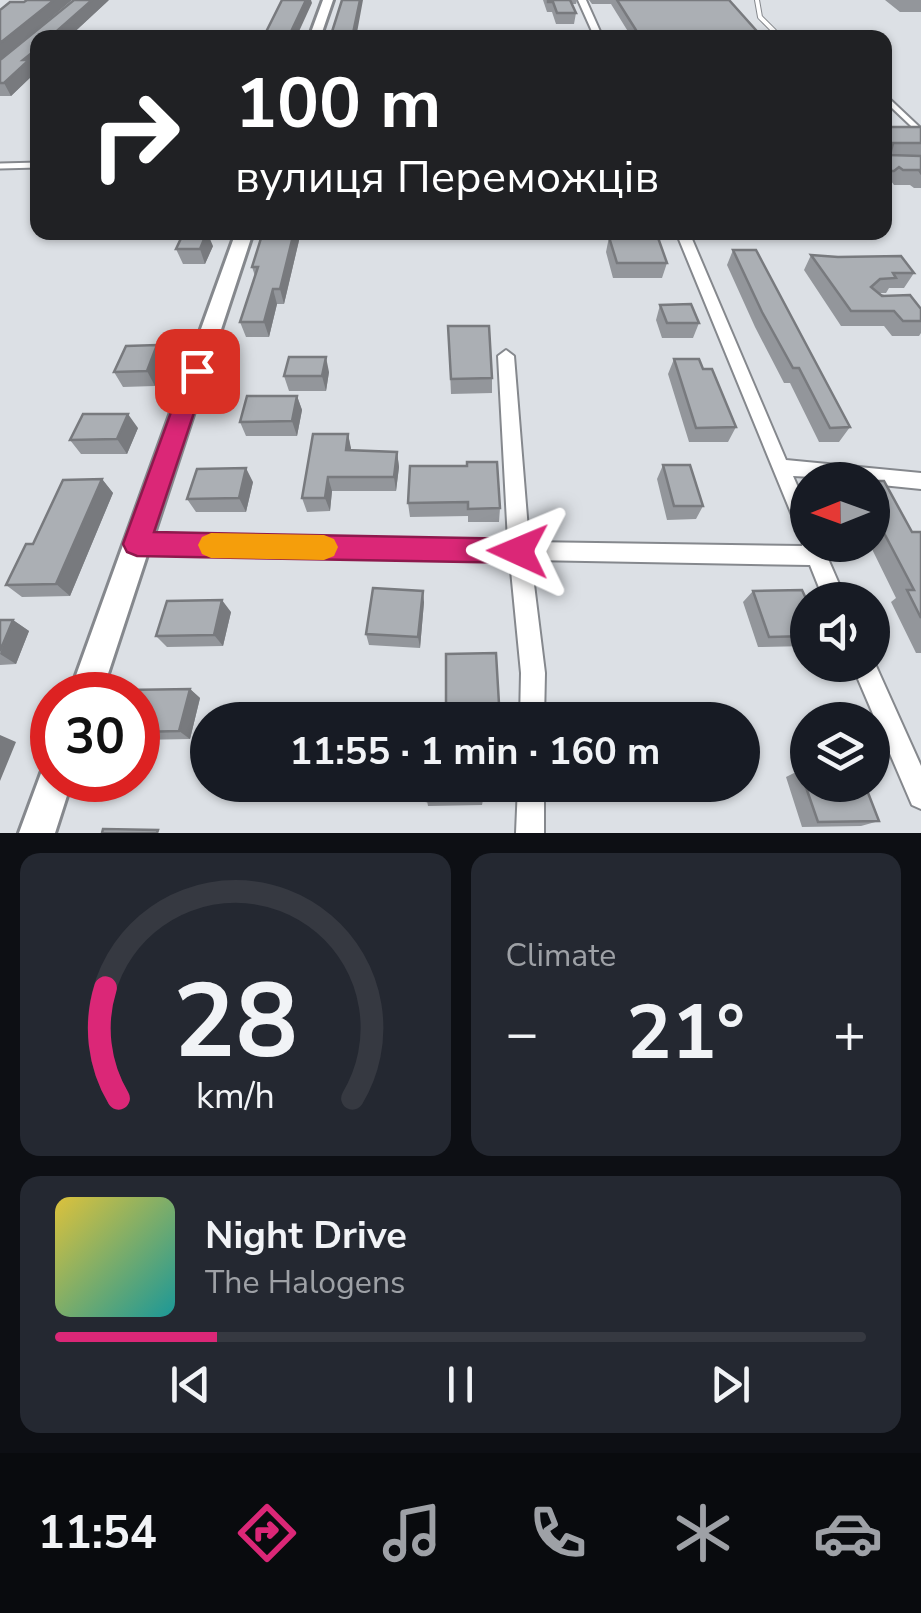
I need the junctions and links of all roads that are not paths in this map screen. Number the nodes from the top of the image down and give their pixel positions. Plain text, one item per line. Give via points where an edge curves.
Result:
1 (328, 0) edge
2 (582, 0) edge
3 (756, 0) edge
4 (317, 30) edge
5 (595, 30) edge
6 (773, 30) edge
7 (894, 108) edge
8 (921, 132) edge
9 (0, 166) edge
10 (30, 166) edge
11 (242, 240) edge
12 (685, 240) edge
13 (506, 356) dead end
14 (780, 466) junction
15 (921, 481) edge
16 (790, 491) edge
17 (137, 544) junction
18 (518, 551) junction
19 (790, 551) edge
20 (92, 672) edge
21 (871, 682) edge
22 (532, 702) edge
23 (921, 796) edge
24 (48, 802) edge
25 (531, 802) edge
26 (37, 833) edge
27 (530, 833) edge

1 - 4 street
2 - 5 street
3 - 6 lane
7 - 8 lane
9 - 10 lane
11 - 17 street
12 - 14 street
13 - 18 street
14 - 15 street
14 - 16 street
17 - 18 street
17 - 20 street
18 - 19 street
18 - 22 street
21 - 23 street
24 - 26 street
25 - 27 street

